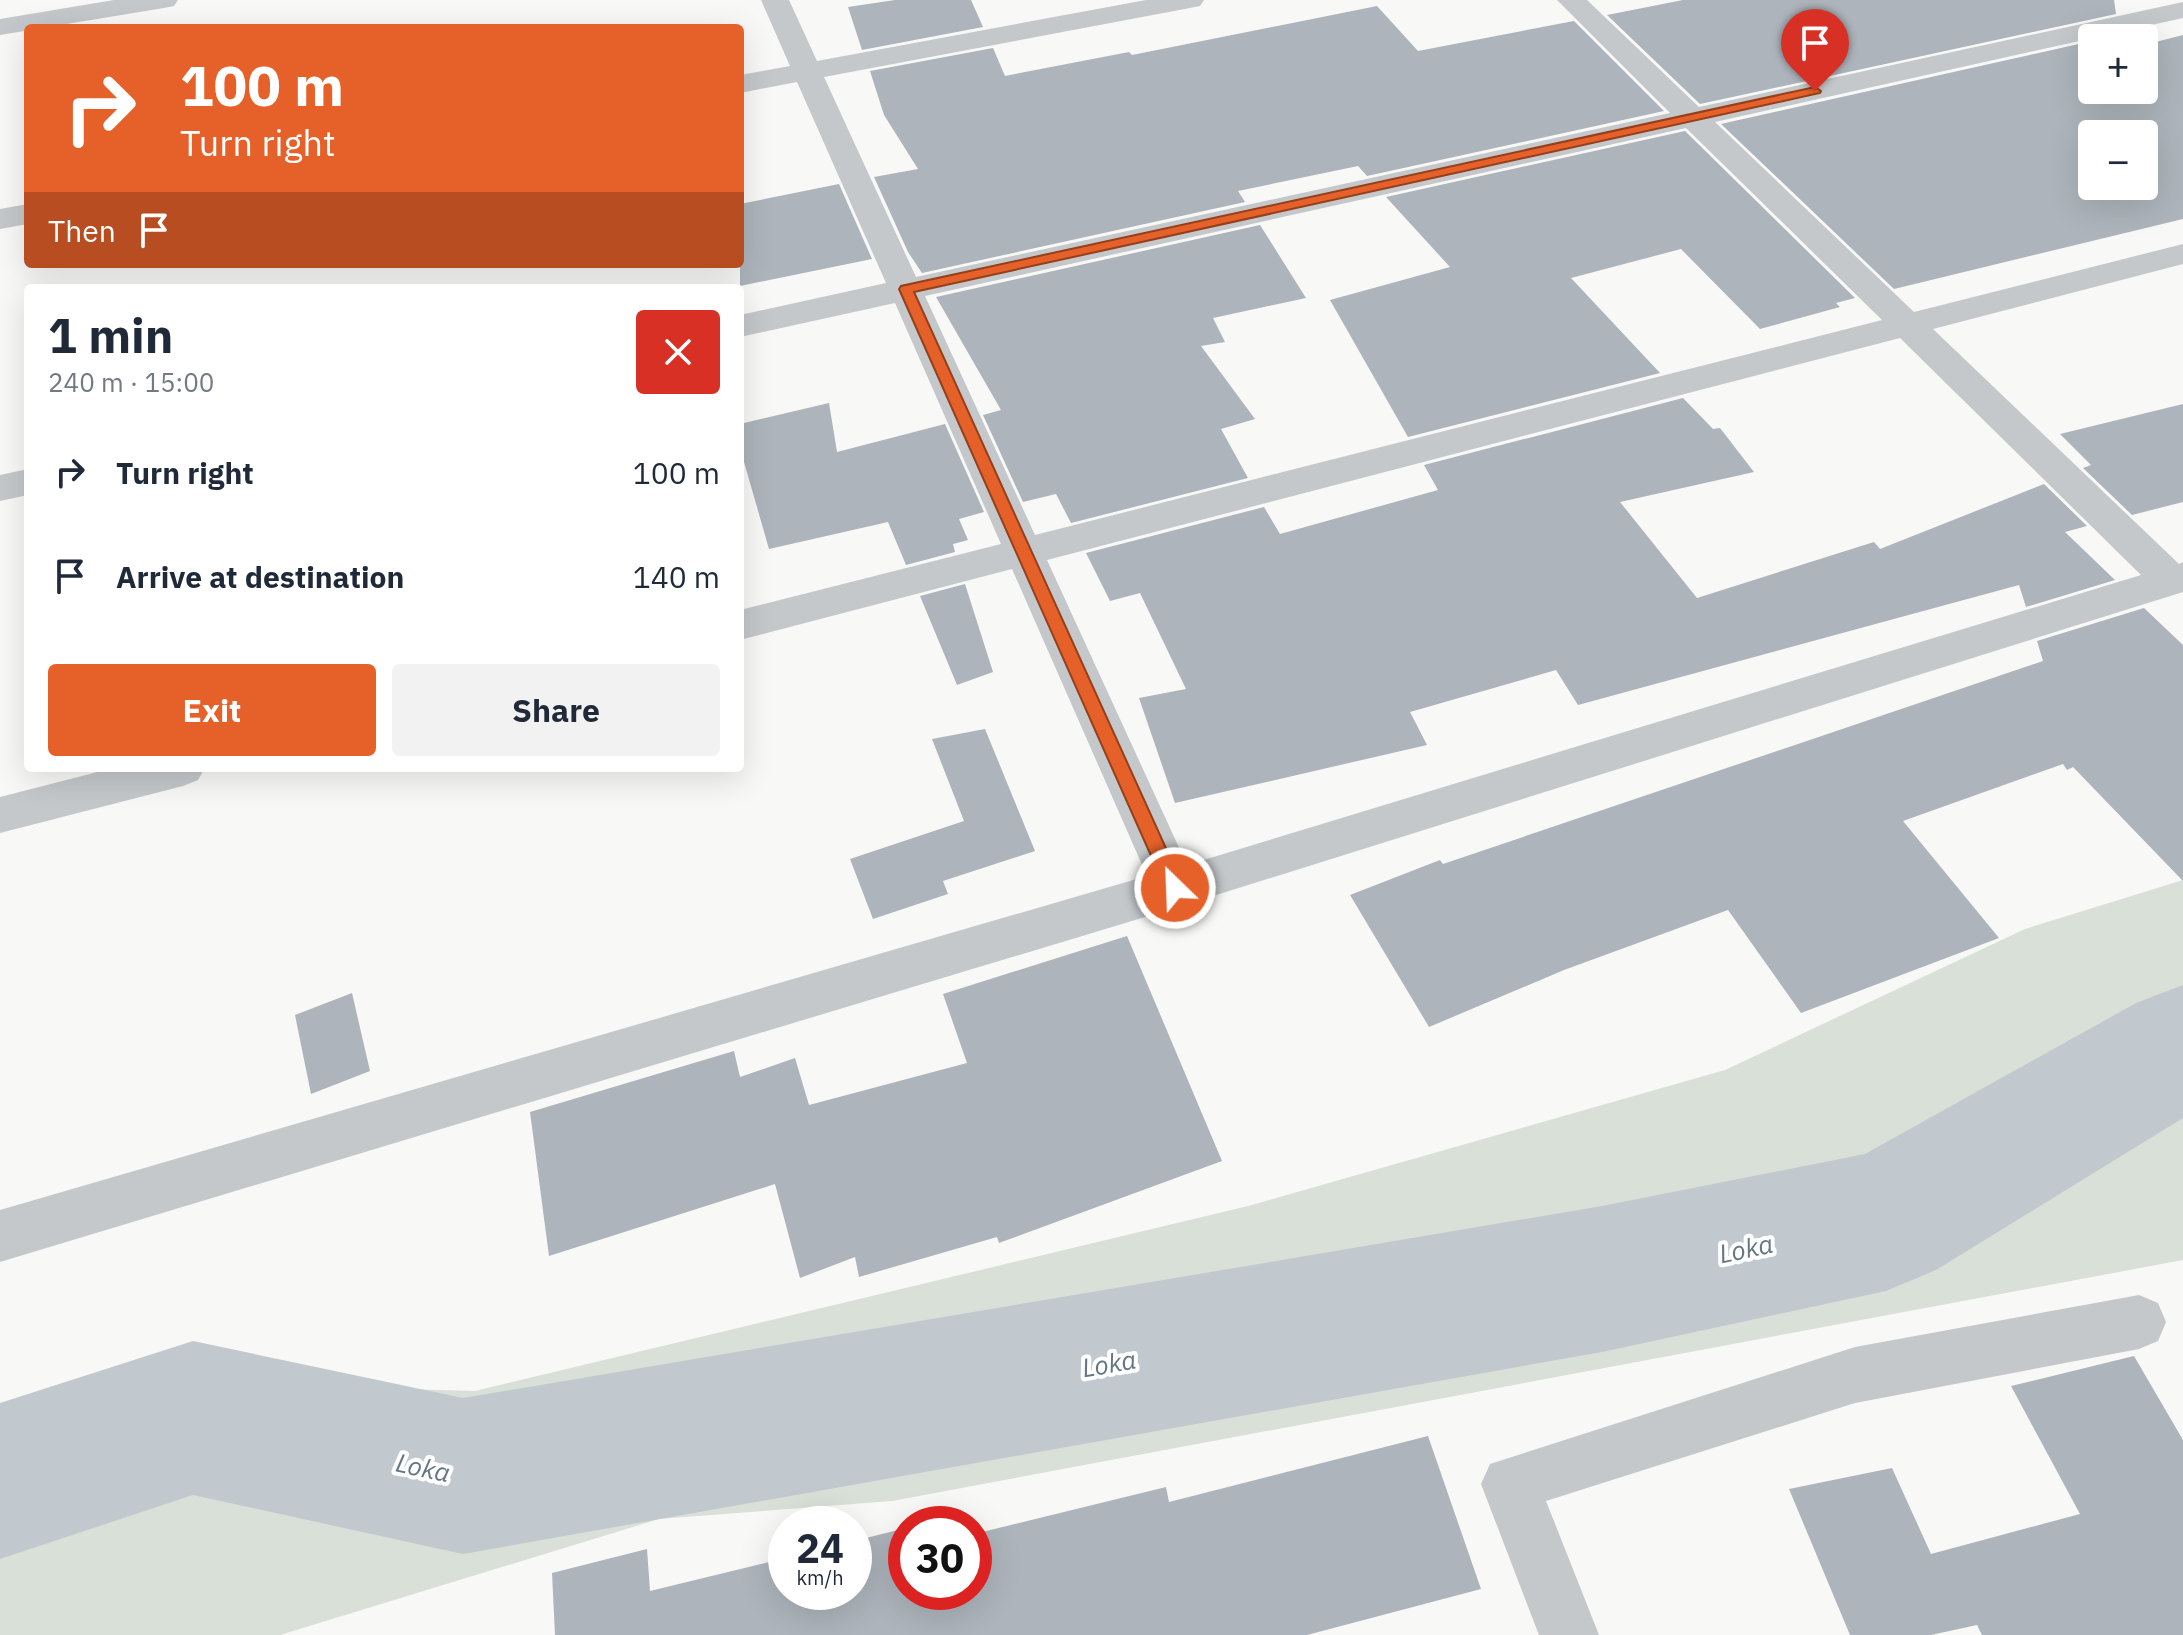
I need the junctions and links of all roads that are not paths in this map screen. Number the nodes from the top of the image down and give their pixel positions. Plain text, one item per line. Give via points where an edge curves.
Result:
1 (164, 0) edge
2 (775, 0) edge
3 (1190, 0) edge
4 (1571, 0) edge
5 (2183, 10) edge
6 (0, 27) edge
7 (808, 72) junction
8 (744, 83) edge
9 (1693, 118) junction
10 (24, 215) edge
11 (0, 219) edge
12 (2183, 254) edge
13 (906, 289) junction
14 (744, 325) edge
15 (1906, 325) junction
16 (24, 483) edge
17 (0, 488) edge
18 (1024, 552) junction
19 (2177, 579) edge
20 (744, 624) edge
21 (167, 772) edge
22 (0, 815) edge
23 (1175, 888) junction
24 (0, 1236) edge
25 (2139, 1322) dead end
26 (1569, 1635) edge

1 - 6 street
2 - 7 street
3 - 7 street
4 - 9 street
5 - 9 street
7 - 8 street
7 - 13 street
9 - 13 street
9 - 15 street
10 - 11 street
12 - 15 street
13 - 14 street
13 - 18 street
15 - 18 street
15 - 19 street
16 - 17 street
18 - 20 street
18 - 23 street
19 - 23 street
21 - 22 street
23 - 24 street
25 - 26 street via 1855,1375 1510,1484

